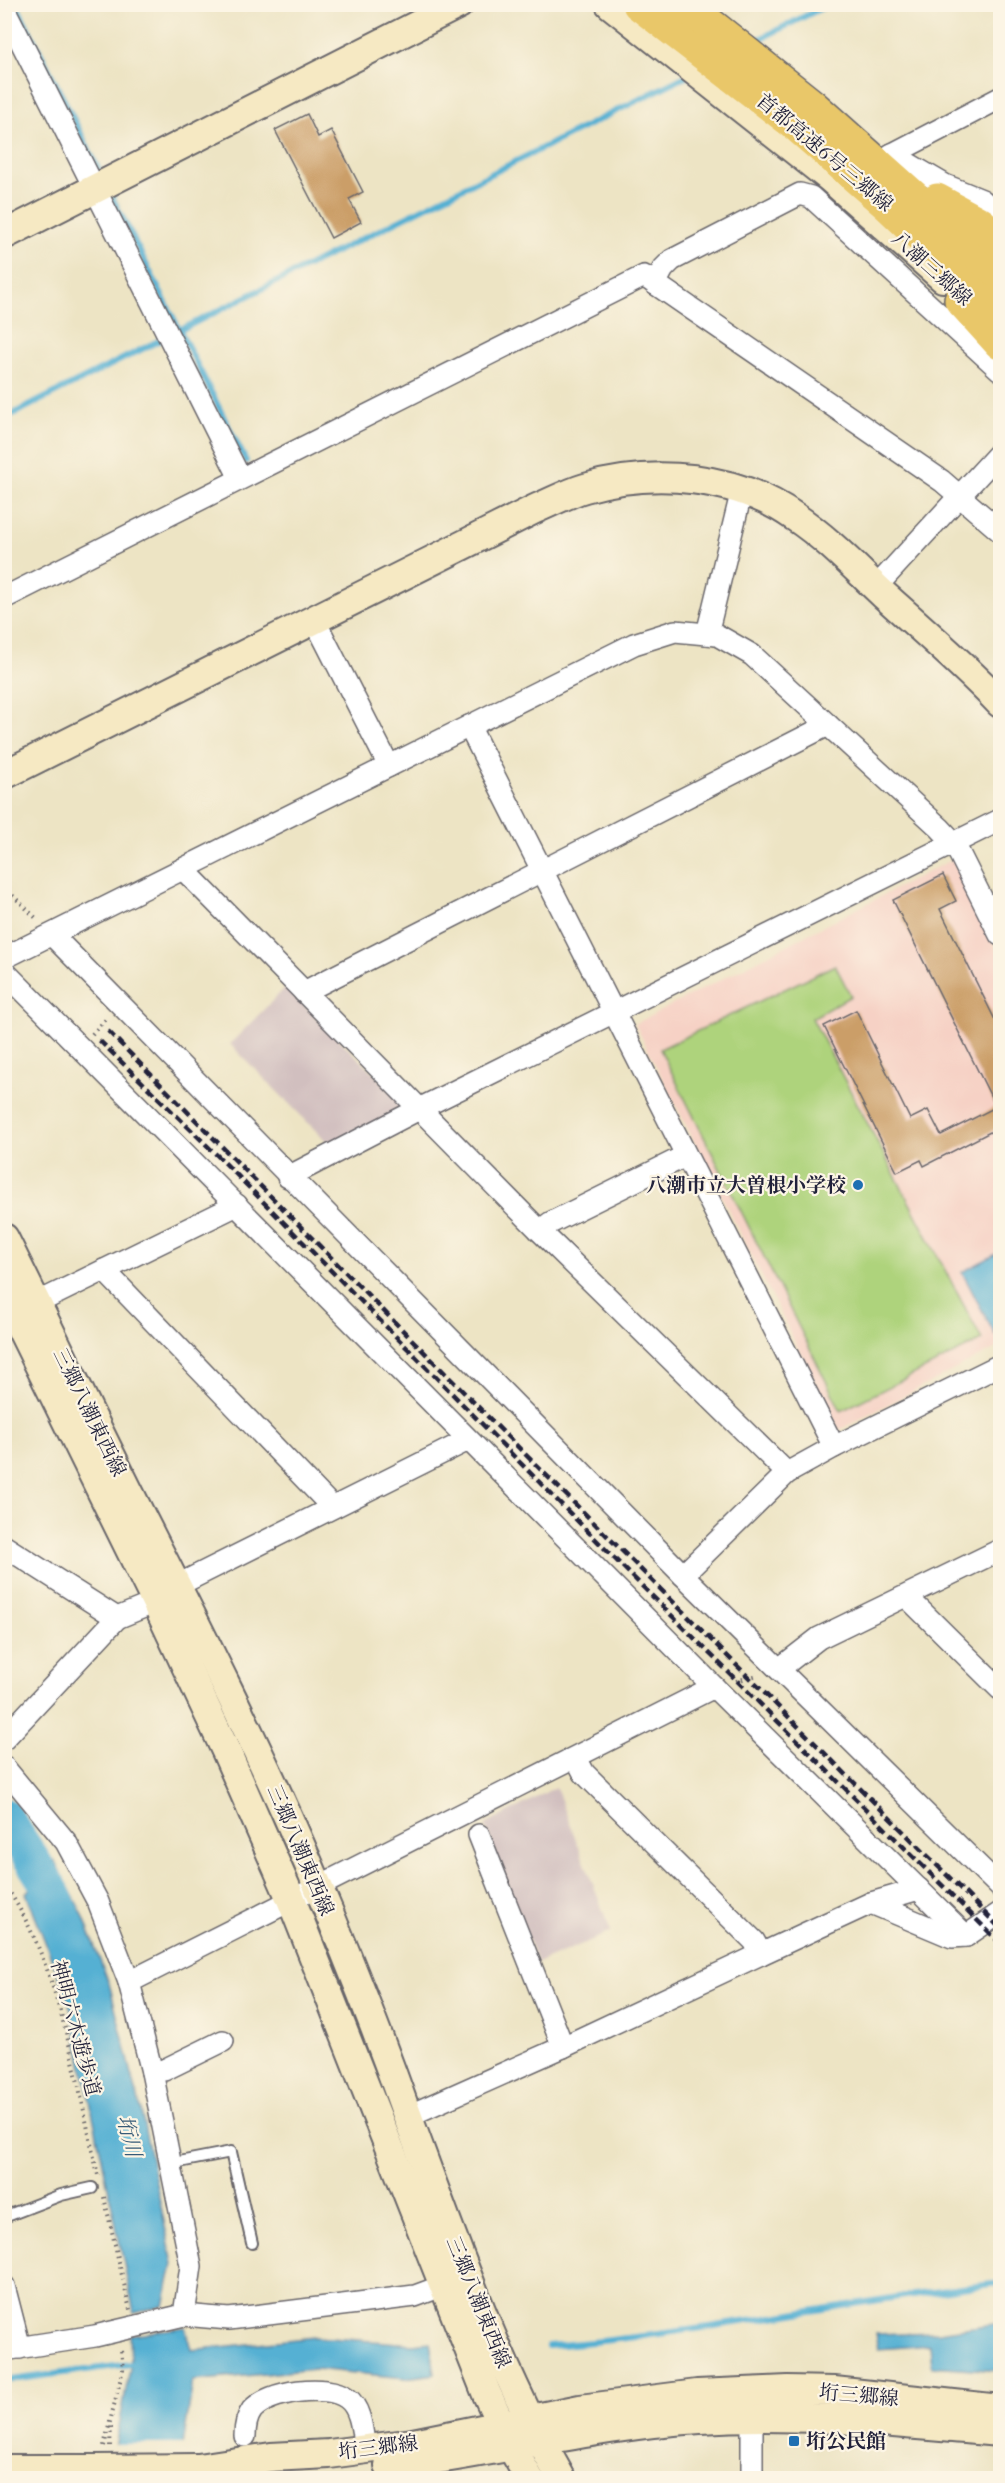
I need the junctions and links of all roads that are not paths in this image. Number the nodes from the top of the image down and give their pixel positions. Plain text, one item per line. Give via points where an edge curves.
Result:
1 (459, 4) edge
2 (610, 4) edge
3 (639, 4) edge
4 (684, 4) edge
5 (695, 4) edge
6 (4, 8) edge
7 (1000, 98) edge
8 (888, 156) junction
9 (95, 190) junction
10 (920, 191) junction
11 (1000, 216) edge
12 (4, 235) edge
13 (1000, 242) edge
14 (1000, 262) edge
15 (929, 266) junction
16 (1000, 274) edge
17 (655, 284) junction
18 (1000, 311) edge
19 (1000, 330) edge
20 (1000, 343) edge
21 (1000, 370) edge
22 (1000, 452) edge
23 (240, 478) junction
24 (742, 490) junction
25 (960, 495) junction
26 (1000, 531) edge
27 (876, 587) junction
28 (4, 598) edge
29 (314, 620) junction
30 (707, 634) junction
31 (1000, 703) edge
32 (828, 725) junction
33 (469, 726) junction
34 (389, 766) junction
35 (4, 775) edge
36 (1000, 820) edge
37 (954, 843) junction
38 (183, 869) junction
39 (541, 870) junction
40 (52, 934) junction
41 (1000, 935) edge
42 (4, 958) edge
43 (4, 970) edge
44 (304, 992) junction
45 (614, 1013) junction
46 (421, 1108) junction
47 (685, 1156) junction
48 (288, 1177) junction
49 (237, 1205) junction
50 (540, 1231) junction
51 (4, 1238) edge
52 (104, 1270) junction
53 (15, 1307) edge
54 (1000, 1365) edge
55 (468, 1440) junction
56 (834, 1447) junction
57 (787, 1473) junction
58 (332, 1507) junction
59 (4, 1546) edge
60 (1000, 1550) edge
61 (683, 1575) junction
62 (167, 1594) junction
63 (907, 1597) junction
64 (117, 1618) junction
65 (779, 1669) junction
66 (714, 1687) junction
67 (1000, 1689) edge
68 (4, 1738) edge
69 (576, 1758) junction
70 (4, 1767) edge
71 (479, 1835) dead end
72 (317, 1886) junction
73 (1000, 1887) edge
74 (919, 1889) junction
75 (291, 1899) junction
76 (871, 1903) junction
77 (1000, 1913) edge
78 (966, 1936) junction
79 (760, 1953) junction
80 (129, 1982) junction
81 (223, 2041) dead end
82 (563, 2047) junction
83 (152, 2072) junction
84 (408, 2116) junction
85 (169, 2164) junction
86 (97, 2188) road end
87 (4, 2217) edge
88 (252, 2243) dead end
89 (4, 2286) edge
90 (442, 2286) junction
91 (184, 2315) junction
92 (12, 2349) edge
93 (1000, 2409) edge
94 (752, 2417) junction
95 (535, 2430) junction
96 (1000, 2432) edge
97 (245, 2436) dead end
98 (506, 2436) junction
99 (365, 2449) junction
100 (198, 2468) junction
101 (4, 2469) edge
102 (415, 2471) edge
103 (529, 2478) edge
104 (561, 2478) edge
105 (752, 2478) edge

1 - 9 street
2 - 15 street, 八潮三郷線 via 830,178
3 - 18 highway, 首都高速6号三郷線 via 795,124
4 - 16 highway, 首都高速6号三郷線 via 811,105
5 - 8 street
6 - 9 street
7 - 8 street
8 - 10 street
8 - 11 street via 982,200
9 - 12 street
9 - 23 street
10 - 13 highway via 981,224
10 - 14 street
15 - 19 street, 八潮三郷線
15 - 20 highway
17 - 21 street via 672,260 800,194 811,196
17 - 23 street via 644,276
17 - 25 street
22 - 25 street
23 - 28 street
24 - 27 street via 794,515
24 - 29 street via 709,481 658,477 584,488
24 - 30 street
25 - 26 street
25 - 27 street
27 - 31 street
29 - 34 street
29 - 35 street
30 - 32 street via 717,635 753,655
30 - 33 street via 675,632 634,644
32 - 37 street
32 - 39 street
33 - 34 street
33 - 39 street
34 - 38 street
36 - 37 street
37 - 41 street
37 - 45 street
38 - 40 street
38 - 44 street
39 - 44 street
39 - 45 street
40 - 42 street
40 - 48 street
43 - 49 street
44 - 46 street
45 - 46 street
45 - 47 street
46 - 48 street
46 - 50 street
47 - 50 street
47 - 56 street
48 - 61 street
49 - 52 street
49 - 55 street
50 - 57 street
51 - 53 street, 三郷八潮東西線
52 - 53 street
52 - 58 street
53 - 62 street, 三郷八潮東西線
54 - 56 street
55 - 58 street
55 - 66 street
56 - 57 street
57 - 61 street
58 - 62 street
59 - 64 street
60 - 63 street
61 - 65 street
62 - 64 street
62 - 72 street, 三郷八潮東西線 via 252,1738
62 - 75 street, 三郷八潮東西線 via 226,1751
63 - 65 street via 819,1638
63 - 67 street
64 - 68 street
65 - 73 street
66 - 69 street
66 - 74 street
69 - 72 street
69 - 79 street via 584,1773 754,1941
70 - 80 street via 66,1842 98,1902
71 - 82 street
72 - 75 street
72 - 84 street, 三郷八潮東西線
74 - 76 street
74 - 78 street
75 - 80 street
75 - 90 street, 三郷八潮東西線
76 - 78 street via 952,1937
76 - 79 street
77 - 78 street
79 - 82 street
80 - 83 street
81 - 83 street
82 - 84 street
83 - 85 street
84 - 95 street, 三郷八潮東西線 via 487,2328
85 - 88 lane via 231,2152
85 - 91 street via 191,2266
86 - 87 lane via 61,2195
89 - 92 street
90 - 91 street via 415,2296 229,2319
90 - 98 street, 三郷八潮東西線
91 - 92 street via 95,2336
93 - 95 street, 垳三郷線 via 834,2391 698,2394 630,2401
94 - 95 street, 垳三郷線
94 - 96 street, 垳三郷線
94 - 105 street
95 - 98 street, 垳三郷線
95 - 104 street, 三郷八潮東西線
97 - 99 street via 250,2412 260,2402 294,2392 335,2392 348,2398 357,2409
98 - 99 street, 垳三郷線
98 - 102 street, 垳三郷線
98 - 103 street, 三郷八潮東西線
99 - 100 street, 垳三郷線
100 - 101 street, bridge via 100,2457
100 - 102 street, 垳三郷線 via 332,2473

